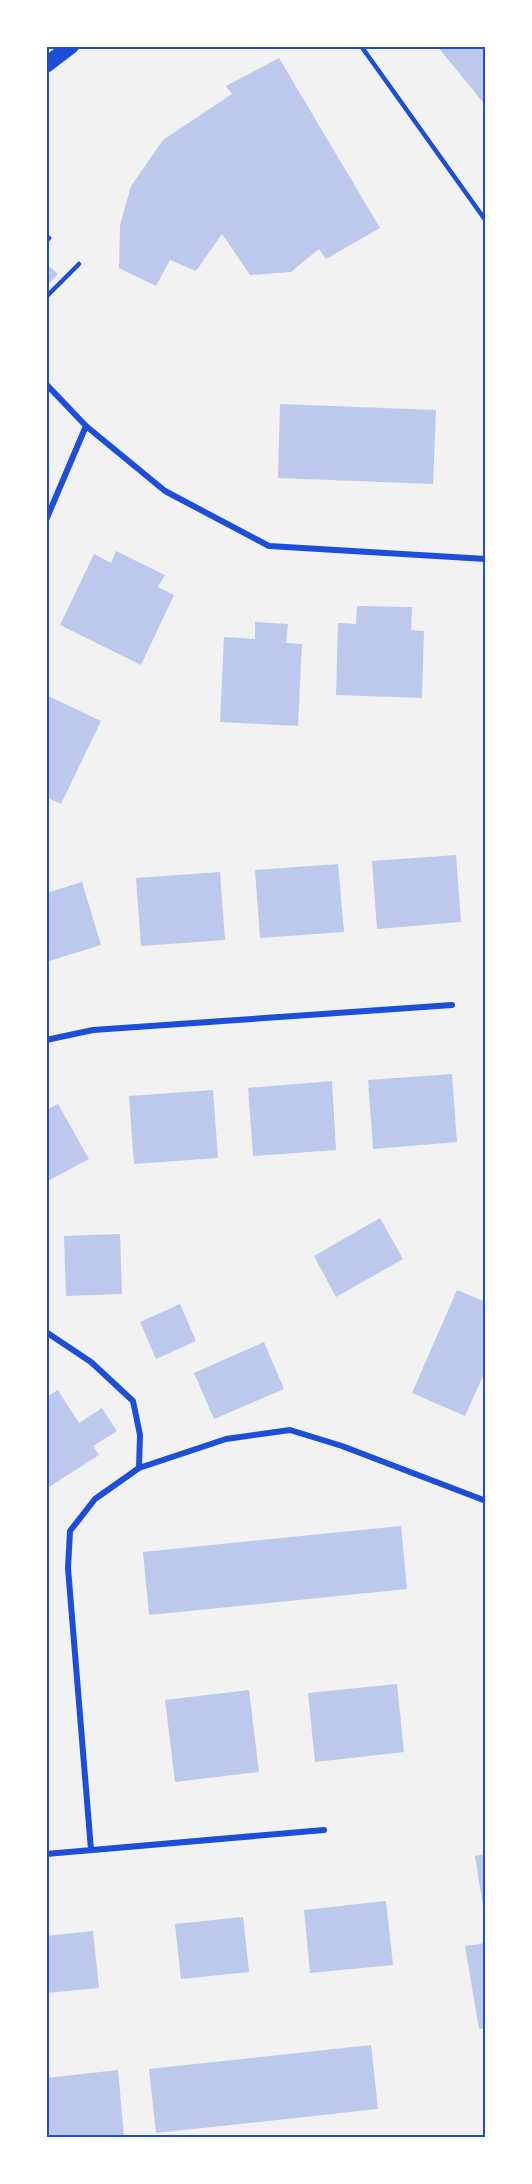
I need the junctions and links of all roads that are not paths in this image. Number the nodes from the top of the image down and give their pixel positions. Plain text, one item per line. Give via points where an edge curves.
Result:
1 (71, 46) edge
2 (361, 46) edge
3 (46, 65) edge
4 (486, 221) edge
5 (80, 264) dead end
6 (46, 297) edge
7 (46, 384) edge
8 (86, 426) junction
9 (46, 520) edge
10 (486, 559) edge
11 (453, 1005) dead end
12 (46, 1040) edge
13 (46, 1332) edge
14 (139, 1468) junction
15 (486, 1501) edge
16 (324, 1830) dead end
17 (91, 1850) junction
18 (46, 1854) edge

1 - 3 highway
2 - 4 lane
5 - 6 lane
7 - 8 street
8 - 9 street
8 - 10 street via 165,491 269,546
11 - 12 street via 93,1029
13 - 14 street via 91,1362 133,1401 140,1435
14 - 15 street via 226,1439 290,1430
14 - 17 street via 95,1499 70,1531 68,1568
16 - 17 street
17 - 18 street

